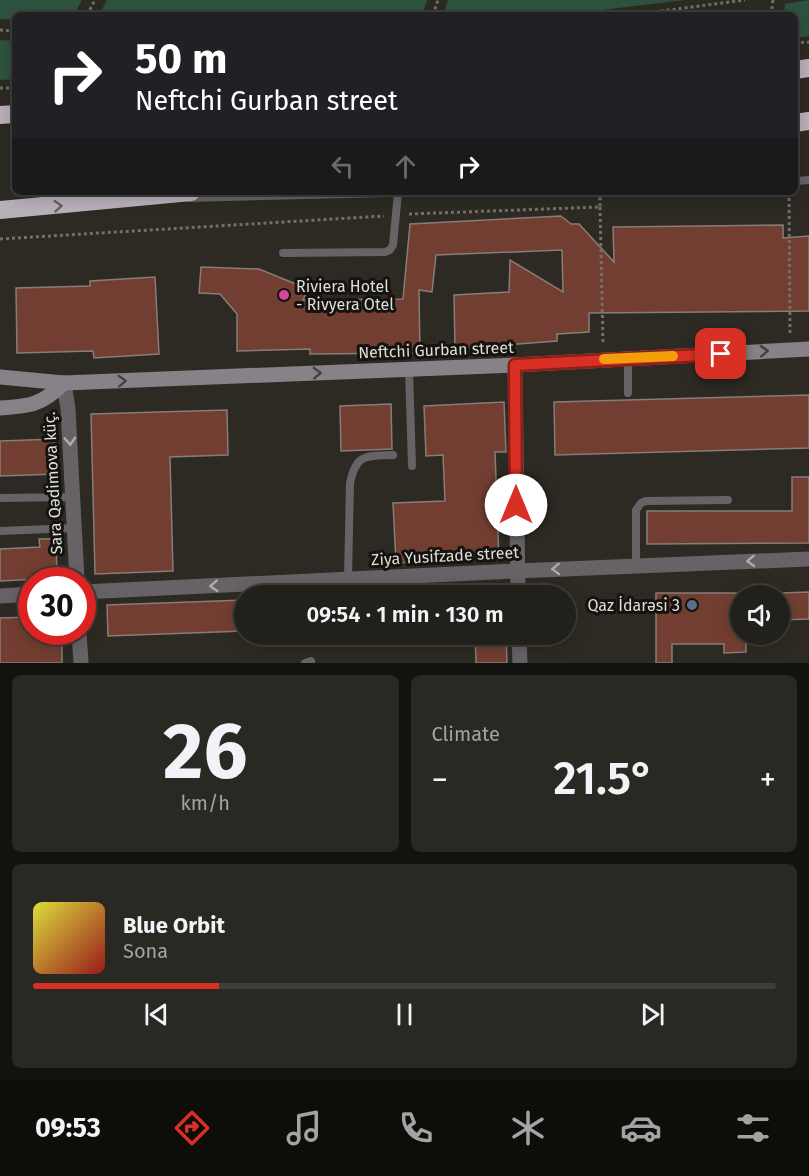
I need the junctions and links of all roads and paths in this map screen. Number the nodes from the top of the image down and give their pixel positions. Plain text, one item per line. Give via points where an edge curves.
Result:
1 (745, 0) edge
2 (654, 12) edge
3 (166, 195) edge
4 (328, 195) edge
5 (398, 195) edge
6 (600, 195) edge
7 (789, 195) edge
8 (116, 201) junction
9 (600, 207) junction
10 (0, 210) edge
11 (396, 215) junction
12 (0, 239) edge
13 (283, 254) dead end
14 (809, 349) edge
15 (790, 350) junction
16 (628, 358) junction
17 (603, 359) junction
18 (515, 365) junction
19 (409, 370) junction
20 (0, 377) edge
21 (64, 383) junction
22 (628, 393) dead end
23 (0, 408) edge
24 (393, 455) dead end
25 (412, 466) dead end
26 (73, 497) junction
27 (0, 498) edge
28 (728, 500) dead end
29 (74, 528) junction
30 (0, 531) edge
31 (809, 559) edge
32 (636, 566) junction
33 (76, 567) edge
34 (517, 571) junction
35 (348, 579) junction
36 (518, 585) edge
37 (96, 591) edge
38 (18, 595) edge
39 (0, 596) edge
40 (80, 645) edge
41 (519, 645) edge
42 (81, 663) edge
43 (520, 663) edge

1 - 2 path
3 - 8 highway
4 - 8 lane
5 - 11 lane
6 - 9 path
7 - 15 path
10 -> 8 highway
9 - 11 path
9 - 17 path
11 - 12 path
11 - 13 lane via 393,244 385,252
14 - 15 street, Neftchi Gurban street
16 -> 15 street, Neftchi Gurban street
16 - 17 street, Neftchi Gurban street
16 - 22 lane
17 - 18 street, Neftchi Gurban street
18 - 19 street, Neftchi Gurban street
18 - 34 street
21 -> 19 street, Neftchi Gurban street
19 - 25 lane
20 - 21 street, Neftchi Gurban street
21 - 23 street via 42,402
21 -> 26 street, Sara Qədimova küç.
24 - 35 lane via 364,457 352,473
26 - 27 lane
26 - 29 street, Sara Qədimova küç.
28 - 32 lane via 641,503 636,510
29 - 30 lane
29 - 33 street, Sara Qədimova küç.
31 -> 32 street, Ziya Yusifzade street
32 -> 34 street, Ziya Yusifzade street
34 - 35 street, Ziya Yusifzade street
34 - 36 street
35 -> 37 street, Ziya Yusifzade street
38 - 39 street
40 - 42 street
41 - 43 street

